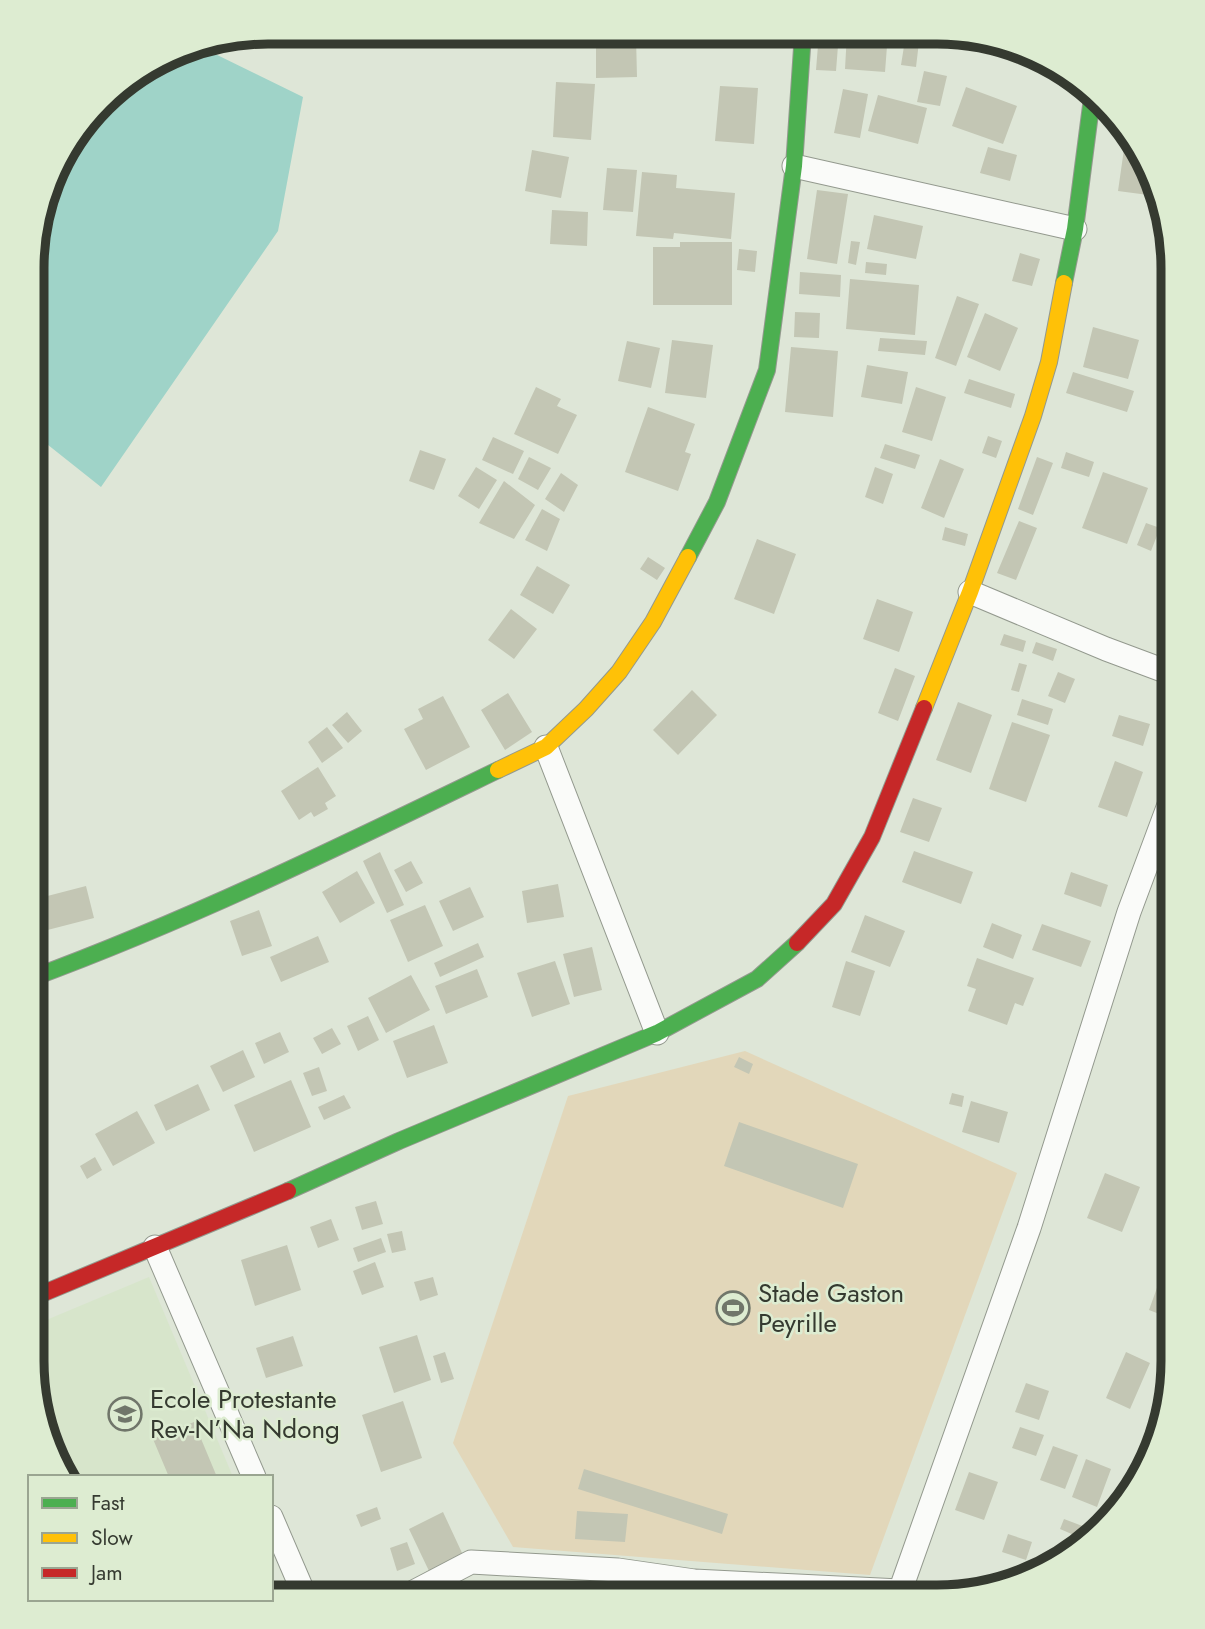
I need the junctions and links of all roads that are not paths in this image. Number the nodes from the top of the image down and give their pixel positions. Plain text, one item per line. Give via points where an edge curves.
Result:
1 (802, 44) edge
2 (1091, 105) edge
3 (794, 166) junction
4 (1075, 229) junction
5 (970, 592) junction
6 (1161, 669) edge
7 (546, 747) junction
8 (1161, 826) edge
9 (44, 974) edge
10 (657, 1033) junction
11 (155, 1247) junction
12 (44, 1293) edge
13 (253, 1475) edge
14 (273, 1522) edge
15 (300, 1585) edge
16 (427, 1585) edge
17 (757, 1585) edge
18 (902, 1585) edge

1 - 3 street
2 - 4 street
3 - 4 street
3 - 7 street via 767,370 718,502 653,622 619,672
4 - 5 street via 1049,362
5 - 6 street
5 - 10 street via 872,837 834,904 757,979
7 - 9 street via 294,869
7 - 10 street
8 - 18 street via 1129,912 1029,1228
10 - 11 street
11 - 12 street
11 - 13 street
14 - 15 street
16 - 17 street via 471,1562 618,1570

